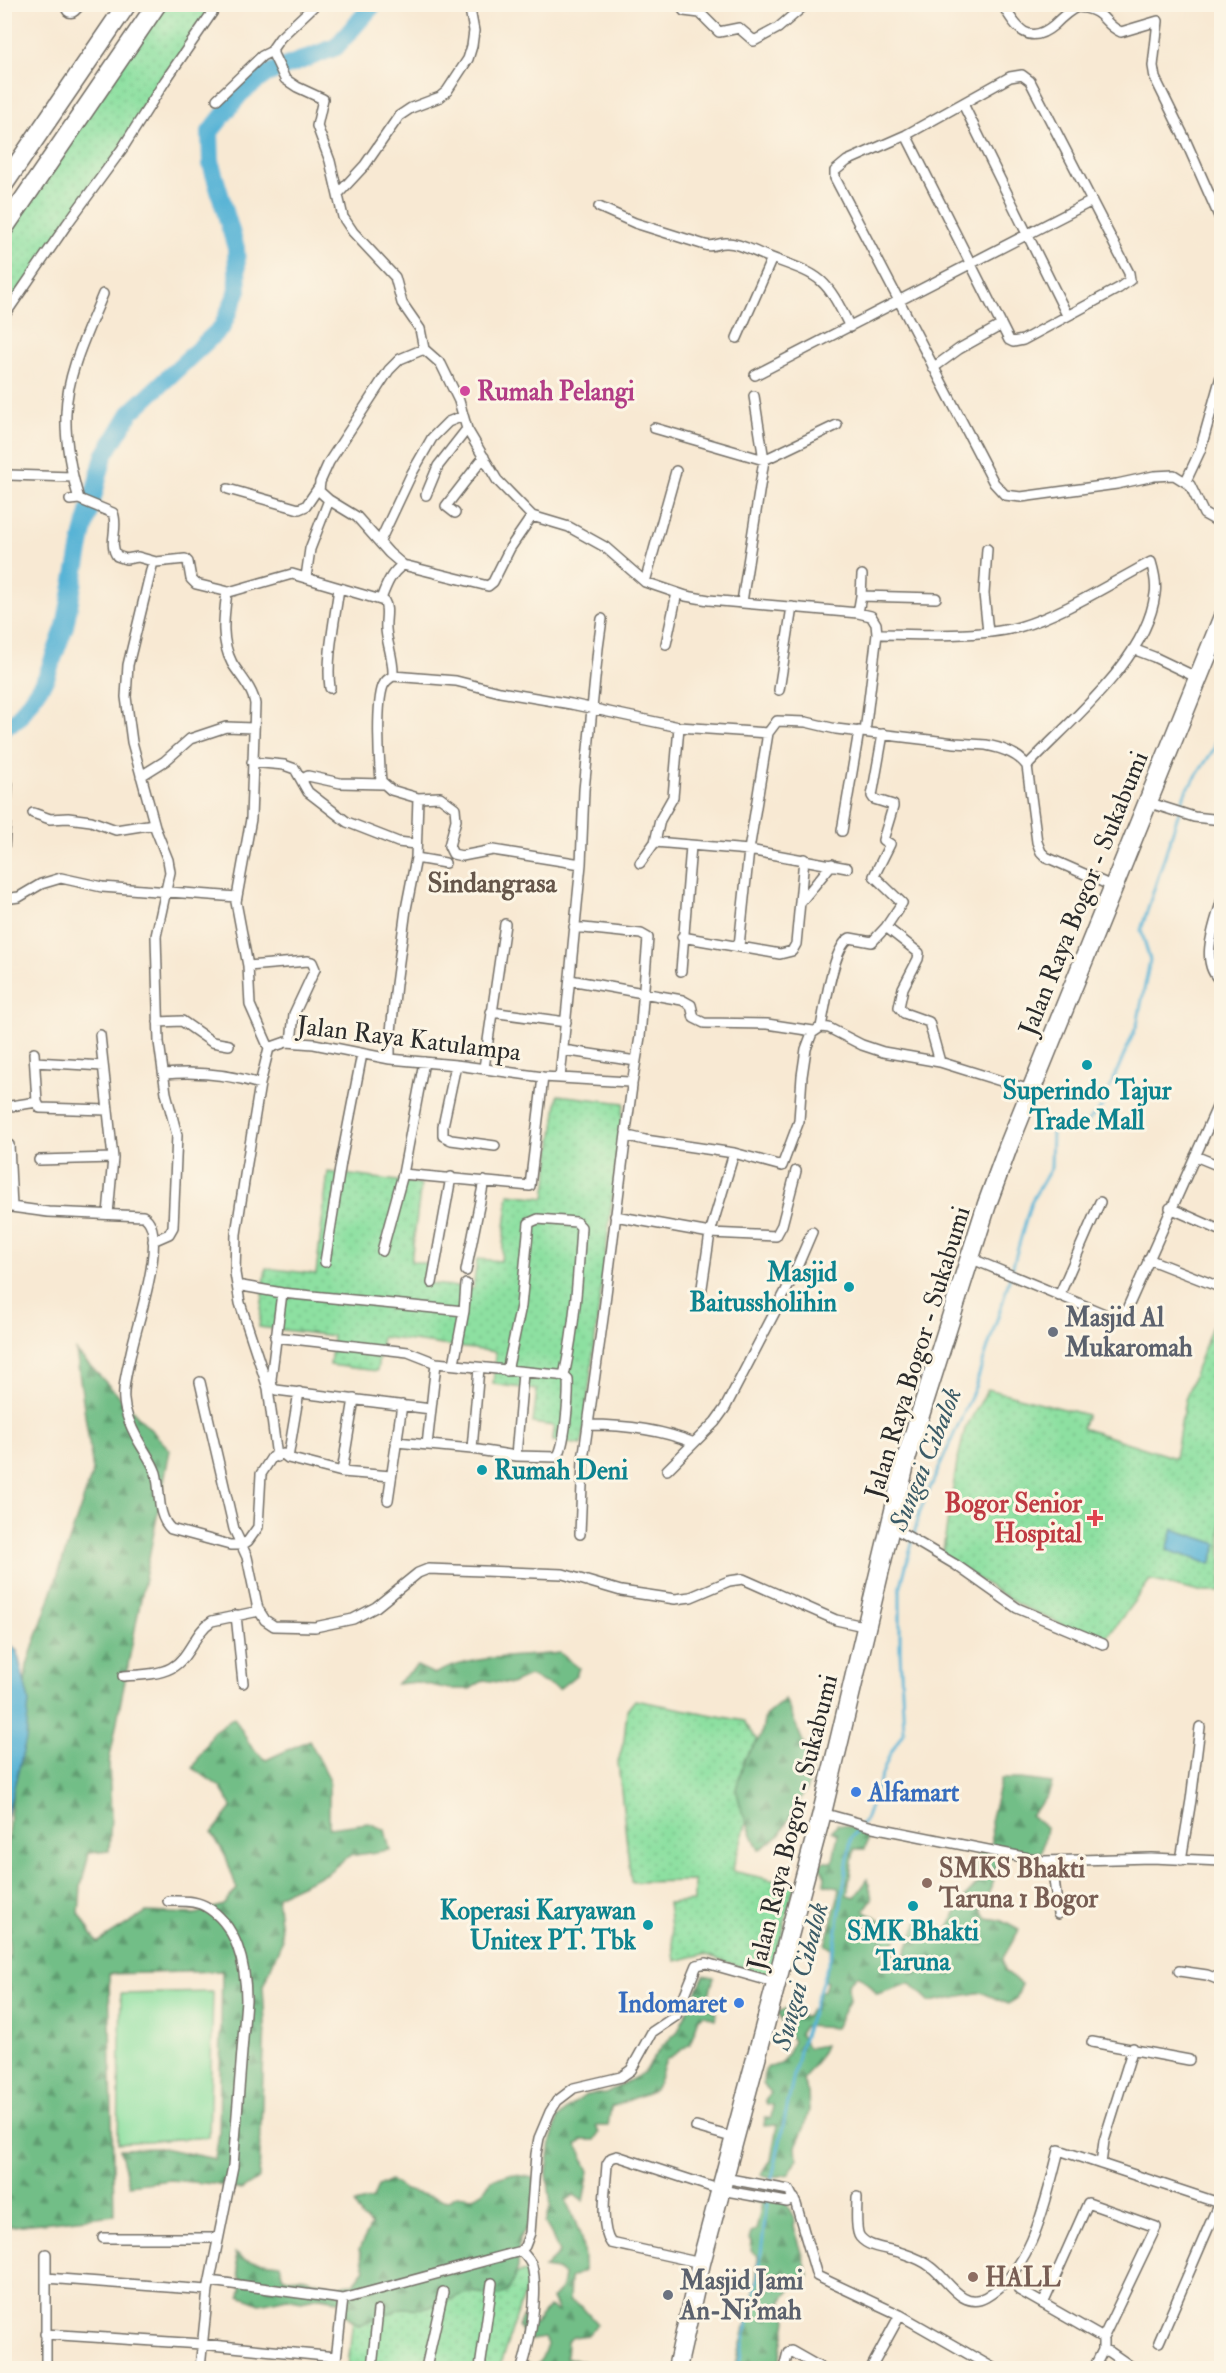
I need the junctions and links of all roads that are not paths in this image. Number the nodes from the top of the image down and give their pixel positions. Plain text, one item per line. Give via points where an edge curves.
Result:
1 (127, 4) edge
2 (157, 4) edge
3 (218, 4) edge
4 (316, 4) edge
5 (470, 4) edge
6 (679, 4) edge
7 (806, 4) edge
8 (1002, 4) edge
9 (273, 52) junction
10 (217, 99) dead end
11 (963, 104) junction
12 (906, 135) junction
13 (4, 184) edge
14 (338, 194) junction
15 (1092, 201) junction
16 (599, 207) dead end
17 (1221, 223) edge
18 (4, 228) edge
19 (1029, 233) junction
20 (772, 258) junction
21 (969, 264) junction
22 (104, 294) dead end
23 (900, 299) junction
24 (1068, 315) junction
25 (4, 316) edge
26 (1000, 326) junction
27 (850, 327) junction
28 (737, 338) dead end
29 (424, 350) junction
30 (933, 368) junction
31 (1221, 373) edge
32 (755, 375) dead end
33 (754, 396) dead end
34 (463, 416) junction
35 (837, 425) dead end
36 (654, 428) dead end
37 (467, 429) junction
38 (484, 457) junction
39 (764, 460) junction
40 (676, 471) dead end
41 (8, 475) dead end
42 (74, 477) junction
43 (1186, 481) junction
44 (319, 487) junction
45 (228, 489) dead end
46 (426, 495) dead end
47 (329, 500) junction
48 (455, 513) dead end
49 (532, 516) junction
50 (1221, 524) edge
51 (380, 542) junction
52 (987, 549) dead end
53 (153, 562) junction
54 (403, 565) junction
55 (862, 575) dead end
56 (306, 578) junction
57 (645, 582) junction
58 (339, 588) junction
59 (227, 592) junction
60 (677, 592) junction
61 (861, 596) junction
62 (936, 597) dead end
63 (381, 599) junction
64 (742, 602) junction
65 (792, 607) junction
66 (858, 613) junction
67 (602, 619) dead end
68 (1221, 620) edge
69 (988, 632) junction
70 (877, 634) junction
71 (666, 644) dead end
72 (1132, 649) junction
73 (393, 676) junction
74 (1198, 678) junction
75 (330, 688) dead end
76 (779, 690) dead end
77 (593, 710) junction
78 (253, 728) junction
79 (679, 728) junction
80 (862, 731) junction
81 (768, 733) junction
82 (883, 734) junction
83 (252, 762) junction
84 (1027, 766) junction
85 (141, 777) junction
86 (4, 780) edge
87 (303, 783) junction
88 (383, 784) junction
89 (418, 798) junction
90 (1147, 802) junction
91 (33, 813) dead end
92 (1221, 820) edge
93 (154, 824) junction
94 (842, 831) dead end
95 (655, 842) junction
96 (415, 844) junction
97 (691, 846) junction
98 (4, 849) edge
99 (749, 850) junction
100 (416, 858) junction
101 (804, 859) junction
102 (445, 863) dead end
103 (640, 863) dead end
104 (581, 864) junction
105 (832, 864) junction
106 (848, 867) dead end
107 (1114, 887) junction
108 (164, 892) junction
109 (237, 897) junction
110 (4, 899) edge
111 (1221, 899) edge
112 (800, 903) junction
113 (505, 924) dead end
114 (574, 927) junction
115 (886, 927) junction
116 (682, 937) junction
117 (1212, 937) junction
118 (1221, 941) edge
119 (739, 946) junction
120 (248, 966) junction
121 (681, 971) dead end
122 (570, 980) junction
123 (1221, 982) edge
124 (644, 992) junction
125 (492, 1011) junction
126 (158, 1022) junction
127 (566, 1022) junction
128 (817, 1029) junction
129 (100, 1035) dead end
130 (291, 1042) junction
131 (229, 1045) dead end
132 (269, 1048) junction
133 (563, 1050) junction
134 (362, 1054) junction
135 (390, 1059) junction
136 (636, 1060) junction
137 (424, 1062) junction
138 (940, 1062) junction
139 (456, 1065) junction
140 (103, 1066) junction
141 (484, 1068) junction
142 (164, 1074) junction
143 (543, 1077) junction
144 (560, 1078) junction
145 (260, 1084) junction
146 (632, 1084) junction
147 (1030, 1090) junction
148 (37, 1102) junction
149 (1220, 1102) edge
150 (4, 1107) edge
151 (107, 1110) junction
152 (626, 1134) junction
153 (9, 1145) dead end
154 (495, 1146) dead end
155 (734, 1153) junction
156 (1195, 1156) junction
157 (113, 1158) junction
158 (39, 1160) dead end
159 (1221, 1167) edge
160 (796, 1171) dead end
161 (403, 1174) junction
162 (451, 1177) junction
163 (484, 1181) junction
164 (1100, 1202) dead end
165 (8, 1207) edge
166 (1170, 1208) junction
167 (108, 1214) junction
168 (615, 1216) junction
169 (1221, 1231) edge
170 (812, 1232) dead end
171 (710, 1233) junction
172 (153, 1241) junction
173 (382, 1251) dead end
174 (970, 1258) junction
175 (1148, 1259) junction
176 (325, 1262) dead end
177 (466, 1271) dead end
178 (432, 1283) dead end
179 (466, 1284) dead end
180 (242, 1286) dead end
181 (1221, 1288) edge
182 (282, 1293) junction
183 (1059, 1296) junction
184 (700, 1301) dead end
185 (464, 1311) junction
186 (275, 1337) junction
187 (436, 1363) junction
188 (454, 1364) junction
189 (479, 1368) junction
190 (507, 1371) junction
191 (523, 1373) junction
192 (564, 1376) junction
193 (200, 1382) dead end
194 (299, 1392) junction
195 (354, 1399) junction
196 (402, 1405) junction
197 (430, 1409) junction
198 (588, 1425) junction
199 (396, 1442) junction
200 (694, 1443) junction
201 (427, 1445) junction
202 (472, 1449) junction
203 (516, 1456) junction
204 (277, 1457) junction
205 (288, 1458) junction
206 (667, 1470) dead end
207 (342, 1472) junction
208 (391, 1476) junction
209 (388, 1500) dead end
210 (892, 1527) junction
211 (580, 1534) dead end
212 (242, 1545) junction
213 (259, 1611) junction
214 (236, 1615) junction
215 (868, 1627) junction
216 (1103, 1644) dead end
217 (123, 1676) dead end
218 (243, 1683) dead end
219 (1200, 1727) dead end
220 (831, 1815) junction
221 (1181, 1860) junction
222 (1052, 1861) junction
223 (1221, 1861) edge
224 (168, 1900) dead end
225 (1058, 1914) dead end
226 (1179, 1971) dead end
227 (1221, 1981) edge
228 (777, 1983) junction
229 (1092, 2042) dead end
230 (1133, 2048) junction
231 (1189, 2060) dead end
232 (696, 2127) dead end
233 (735, 2139) junction
234 (1101, 2164) junction
235 (723, 2184) junction
236 (790, 2197) junction
237 (857, 2197) dead end
238 (103, 2238) dead end
239 (218, 2238) junction
240 (521, 2251) junction
241 (46, 2254) dead end
242 (701, 2264) junction
243 (46, 2278) junction
244 (492, 2283) dead end
245 (209, 2286) junction
246 (1018, 2290) dead end
247 (443, 2292) dead end
248 (343, 2299) junction
249 (1043, 2304) junction
250 (378, 2310) dead end
251 (900, 2315) junction
252 (45, 2334) junction
253 (1104, 2338) junction
254 (1159, 2342) dead end
255 (201, 2344) junction
256 (1103, 2350) junction
257 (336, 2356) junction
258 (46, 2368) edge
259 (200, 2368) edge
260 (335, 2368) edge
261 (372, 2368) edge
262 (426, 2368) edge
263 (480, 2368) edge
264 (522, 2368) edge
265 (677, 2368) edge
266 (784, 2368) edge
267 (821, 2368) edge
268 (871, 2368) edge
269 (993, 2368) edge
270 (1094, 2368) edge
271 (1133, 2368) edge

1 - 13 highway
2 - 18 highway
3 - 25 street
4 - 9 street via 280,38
5 - 14 street via 472,46 447,91 399,116 365,165
6 - 7 street via 684,11 700,13 719,32 738,28 754,41 778,28
8 - 17 street via 1025,33 1046,31 1077,7 1100,13 1121,32 1158,21 1155,78
9 - 10 street via 262,56
9 - 14 street via 285,79 322,98 317,126
11 - 12 street
11 - 15 street via 1010,77 1025,76
11 - 19 street
12 - 21 street
12 - 23 street via 847,160 833,174
14 - 29 street via 346,223 395,277 402,303 420,329
15 - 19 street
15 - 24 street via 1130,279
16 - 20 street via 711,247 727,243
19 - 21 street
19 - 24 street
20 - 27 street via 822,280
20 - 28 street
21 - 23 street
21 - 26 street
22 - 42 street via 69,391 66,412
23 - 27 street
23 - 30 street
24 - 26 street via 1019,342 1009,340
26 - 30 street
27 - 32 street
29 - 34 street via 441,364
29 - 44 street via 400,359 389,369 329,462
30 - 43 street via 994,483 1005,495 1036,495 1164,475
31 - 43 street via 1200,451
33 - 39 street
34 - 37 street
34 - 51 street via 448,422 432,438
35 - 39 street
36 - 39 street
37 - 38 street
37 - 46 street via 438,466
38 - 48 street via 446,506
38 - 49 street via 499,483
39 - 64 street
40 - 57 street
41 - 42 street
42 - 53 street via 79,501 115,516 115,554 122,559 138,557
43 - 50 street via 1193,488 1201,511
44 - 45 street via 306,506 299,509
44 - 47 street
47 - 51 street via 357,517
47 - 56 street via 310,549
49 - 54 street via 491,585
49 - 57 street via 569,527 597,542
51 - 54 street
52 - 69 street via 984,594
53 - 59 street via 185,559 194,582
53 - 85 street via 127,675 128,719
54 - 63 street via 390,578
55 - 61 street
56 - 58 street
56 - 59 street via 289,574
57 - 60 street
58 - 63 street
58 - 75 street via 328,663
59 - 78 street via 224,638 230,658 254,697
60 - 64 street via 709,600
60 - 71 street
61 - 62 street
61 - 66 street
63 - 73 street via 387,606 386,632 394,662
64 - 65 street
65 - 66 street
65 - 76 street
66 - 70 street via 873,617
67 - 77 street
68 - 74 highway, Jalan Raya Bogor - Sukabumi
69 - 70 street
69 - 72 street via 1047,616 1151,562 1156,585 1153,608
70 - 80 street
72 - 74 street
72 - 84 street via 1098,695
73 - 77 street via 456,681
73 - 88 street via 384,683 381,693
74 - 90 highway, Jalan Raya Bogor - Sukabumi
77 - 79 street
77 - 104 street
78 - 83 street
78 - 85 street via 226,727 190,739
79 - 81 street
79 - 95 street via 673,797 660,820
80 - 81 street via 777,721
80 - 82 street
80 - 94 street
81 - 99 street
82 - 84 street via 994,746 1019,757
82 - 115 street via 872,796 893,806 883,840 890,844 874,876 902,903
83 - 87 street via 291,767 298,771
83 - 109 street via 251,819
84 - 107 street via 1041,852
85 - 93 street
86 - 98 street via 8,784
87 - 88 street via 308,776 340,783
87 - 96 street via 313,796 354,826
88 - 89 street
89 - 96 street
89 - 104 street via 440,798 455,808 449,846 456,855 494,850
90 - 92 street via 1187,815
90 - 107 highway, Jalan Raya Bogor - Sukabumi
91 - 93 street via 50,819 91,820 116,830
93 - 108 street via 169,866
95 - 97 street
95 - 103 street
96 - 100 street
97 - 99 street
97 - 116 street
99 - 101 street
99 - 119 street
100 - 102 street
100 - 135 street via 400,948
101 - 105 street
101 - 112 street
104 - 114 street
105 - 106 street
105 - 112 street
107 - 147 highway, Jalan Raya Bogor - Sukabumi
108 - 109 street
108 - 110 street via 102,887 56,878 20,897
108 - 126 street via 156,936
109 - 120 street
111 - 117 street
112 - 119 street via 792,951 785,954
113 - 125 street
114 - 122 street
114 - 124 street via 647,936 650,942
115 - 128 street via 872,942 850,938 842,944
115 - 138 street via 919,953 899,1007 904,1013 930,1022
116 - 119 street
116 - 121 street
117 - 118 street
117 - 123 street via 1209,963
120 - 130 street via 308,961 314,965 294,1014
120 - 132 street via 250,1005
122 - 124 street
122 - 127 street
124 - 128 street via 689,1003 694,1018 704,1023
124 - 136 street
125 - 127 street
125 - 141 street
126 - 131 street via 182,1021 212,1042
126 - 142 street
127 - 133 street
128 - 138 street via 829,1028 883,1052
128 - 155 street via 809,1038 803,1060 799,1122 784,1164
129 - 140 street
130 - 132 street, Jalan Raya Katulampa
130 - 134 street, Jalan Raya Katulampa
132 - 145 street, Jalan Raya Katulampa
133 - 136 street
133 - 144 street
134 - 135 street, Jalan Raya Katulampa
134 - 176 street
135 - 137 street, Jalan Raya Katulampa
136 - 146 street
137 - 139 street, Jalan Raya Katulampa
137 - 161 street
138 - 147 street
139 - 141 street, Jalan Raya Katulampa
139 - 154 street via 443,1136
140 - 148 street via 35,1057
140 - 151 street
141 - 143 street, Jalan Raya Katulampa
142 - 145 street via 203,1072
142 - 172 street via 177,1135 173,1227 169,1234
143 - 144 street, Jalan Raya Katulampa
143 - 163 street via 530,1186
144 - 146 street, Jalan Raya Katulampa
145 - 204 street, Jalan Raya Katulampa via 236,1233 235,1281 268,1388
146 - 152 street
147 - 174 highway, Jalan Raya Bogor - Sukabumi
148 - 150 street
148 - 151 street via 46,1110
149 - 156 street
151 - 157 street
152 - 155 street via 641,1140
152 - 168 street
153 - 165 street
155 - 171 street
156 - 159 street
156 - 166 street
157 - 158 street
157 - 167 street
160 - 171 street via 777,1235
161 - 162 street
161 - 173 street
162 - 163 street
162 - 178 street
163 - 177 street
164 - 183 street
165 - 167 street
166 - 169 street
166 - 175 street
167 - 172 street via 146,1217
168 - 171 street
168 - 198 street
170 - 200 street via 733,1396
171 - 184 street
172 - 212 street via 151,1270 124,1385 125,1414 154,1469 169,1528
174 - 183 street
174 - 210 highway, Jalan Raya Bogor - Sukabumi via 907,1456
175 - 181 street
175 - 183 street via 1120,1319
179 - 185 street
180 - 182 street
182 - 185 street
182 - 186 street
185 - 188 street
186 - 187 street via 408,1352
186 - 194 street via 272,1386 279,1391
187 - 188 street
187 - 197 street
188 - 189 street
189 - 190 street
189 - 202 street
190 - 191 street
190 - 192 street via 521,1306 530,1223 538,1218 576,1222 581,1227 573,1334
191 - 192 street
191 - 203 street
192 - 203 street via 569,1384 559,1455
193 - 212 street via 234,1529
194 - 195 street
194 - 205 street
195 - 196 street
195 - 207 street
196 - 197 street
196 - 199 street
197 - 201 street
198 - 200 street via 653,1430
198 - 211 street via 582,1460
199 - 201 street
199 - 208 street
200 - 206 street
201 - 202 street
202 - 203 street
204 - 205 street via 283,1454
204 - 212 street via 272,1457 261,1474 258,1527
205 - 207 street
207 - 208 street
208 - 209 street
210 - 215 highway, Jalan Raya Bogor - Sukabumi
210 - 216 street via 1017,1608
212 - 213 street
213 - 214 street
213 - 215 street via 277,1627 315,1627 344,1621 369,1611 422,1571 439,1569 563,1574 627,1592 675,1599 743,1579 836,1620
214 - 217 street via 206,1625 171,1668
214 - 218 street
215 - 220 highway, Jalan Raya Bogor - Sukabumi
219 - 221 street
220 - 222 street via 873,1827
220 - 228 highway, Jalan Raya Bogor - Sukabumi
221 - 222 street
221 - 223 street
222 - 225 street
224 - 239 street via 203,1905 226,1922 246,1979 233,2166
226 - 227 street
228 - 233 highway, Jalan Raya Bogor - Sukabumi
228 - 240 street via 701,1963 676,2016 652,2032 631,2070 621,2077 574,2088 557,2101 539,2138 530,2233
229 - 230 street
230 - 231 street
230 - 234 street via 1104,2141
232 - 233 street
233 - 235 highway, Jalan Raya Bogor - Sukabumi
234 - 237 street via 1059,2150 1040,2220 1018,2269 996,2290 976,2301 964,2298 931,2266 860,2238
234 - 254 street via 1219,2203
235 - 236 street via 760,2196
235 - 236 street via 762,2185
235 - 242 highway, Jalan Raya Bogor - Sukabumi
235 - 242 street via 617,2157 607,2164 605,2222 611,2243
236 - 251 street via 818,2276
238 - 239 street
239 - 245 street
240 - 248 street
240 - 264 street via 532,2267 533,2287 530,2343
241 - 243 street
242 - 265 highway, Jalan Raya Bogor - Sukabumi
243 - 245 street
243 - 252 street
244 - 263 street
245 - 248 street
245 - 255 street
246 - 249 street
247 - 262 street
248 - 257 street
249 - 253 street
249 - 253 street via 1088,2203 1156,2227
250 - 261 street
251 - 268 street
251 - 269 street
252 - 255 street
252 - 258 street
253 - 256 street
255 - 257 street
255 - 259 street
256 - 270 street
256 - 271 street
257 - 260 street
266 - 267 street via 791,2351

